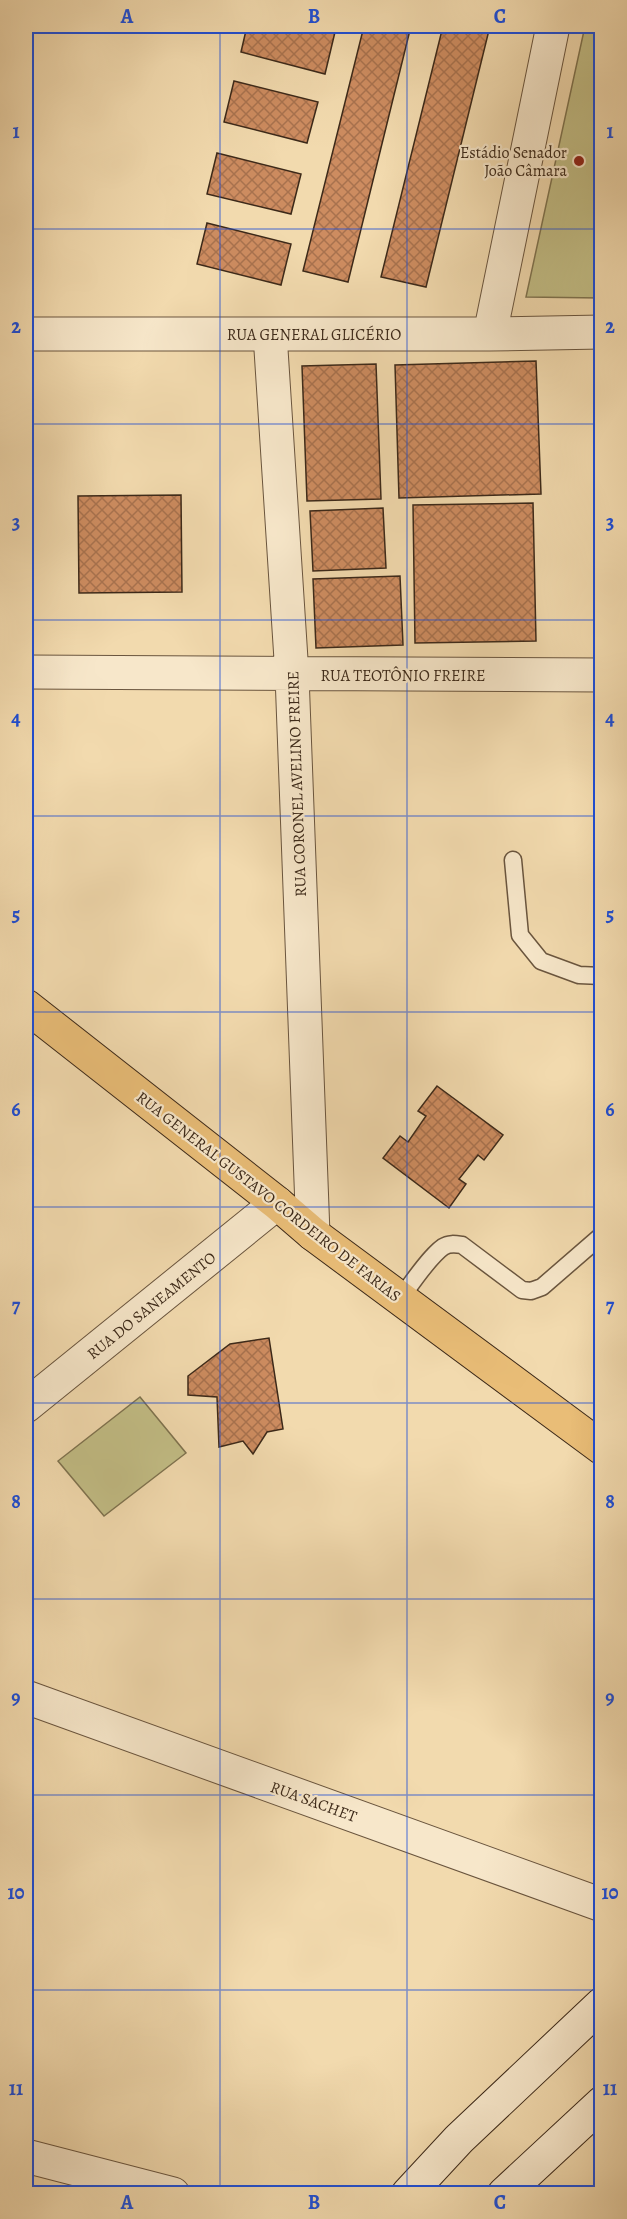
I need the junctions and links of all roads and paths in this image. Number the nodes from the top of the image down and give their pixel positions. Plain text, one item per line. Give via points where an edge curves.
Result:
1 (553, 26) edge
2 (602, 332) edge
3 (26, 334) edge
4 (270, 334) junction
5 (490, 334) junction
6 (26, 672) edge
7 (291, 675) junction
8 (602, 675) edge
9 (513, 860) dead end
10 (602, 976) edge
11 (26, 1006) edge
12 (277, 1203) junction
13 (313, 1234) junction
14 (602, 1235) edge
15 (401, 1298) junction
16 (26, 1406) edge
17 (602, 1448) edge
18 (26, 1697) edge
19 (602, 1905) edge
20 (602, 2004) edge
21 (602, 2103) edge
22 (26, 2156) edge
23 (173, 2193) edge
24 (408, 2193) edge
25 (504, 2193) edge

1 - 5 street
2 - 5 street, RUA GENERAL GLICÉRIO
3 - 4 street, RUA GENERAL GLICÉRIO
4 - 5 street, RUA GENERAL GLICÉRIO
4 - 7 street, RUA CORONEL AVELINO FREIRE
6 - 7 street, RUA TEOTÔNIO FREIRE
7 - 8 street, RUA TEOTÔNIO FREIRE
7 - 13 street, RUA CORONEL AVELINO FREIRE
9 - 10 lane via 520,935 541,961 579,975
11 - 12 main road, RUA GENERAL GUSTAVO CORDEIRO DE FARIAS
12 - 13 main road, RUA GENERAL GUSTAVO CORDEIRO DE FARIAS
12 - 16 street, RUA DO SANEAMENTO
13 - 15 main road, RUA GENERAL GUSTAVO CORDEIRO DE FARIAS
14 - 15 lane via 542,1287 531,1291 522,1290 462,1245 451,1244 443,1247
15 - 17 main road, RUA GENERAL GUSTAVO CORDEIRO DE FARIAS
18 - 19 street, RUA SACHET
20 - 24 street via 459,2139
21 - 25 street
22 - 23 street

